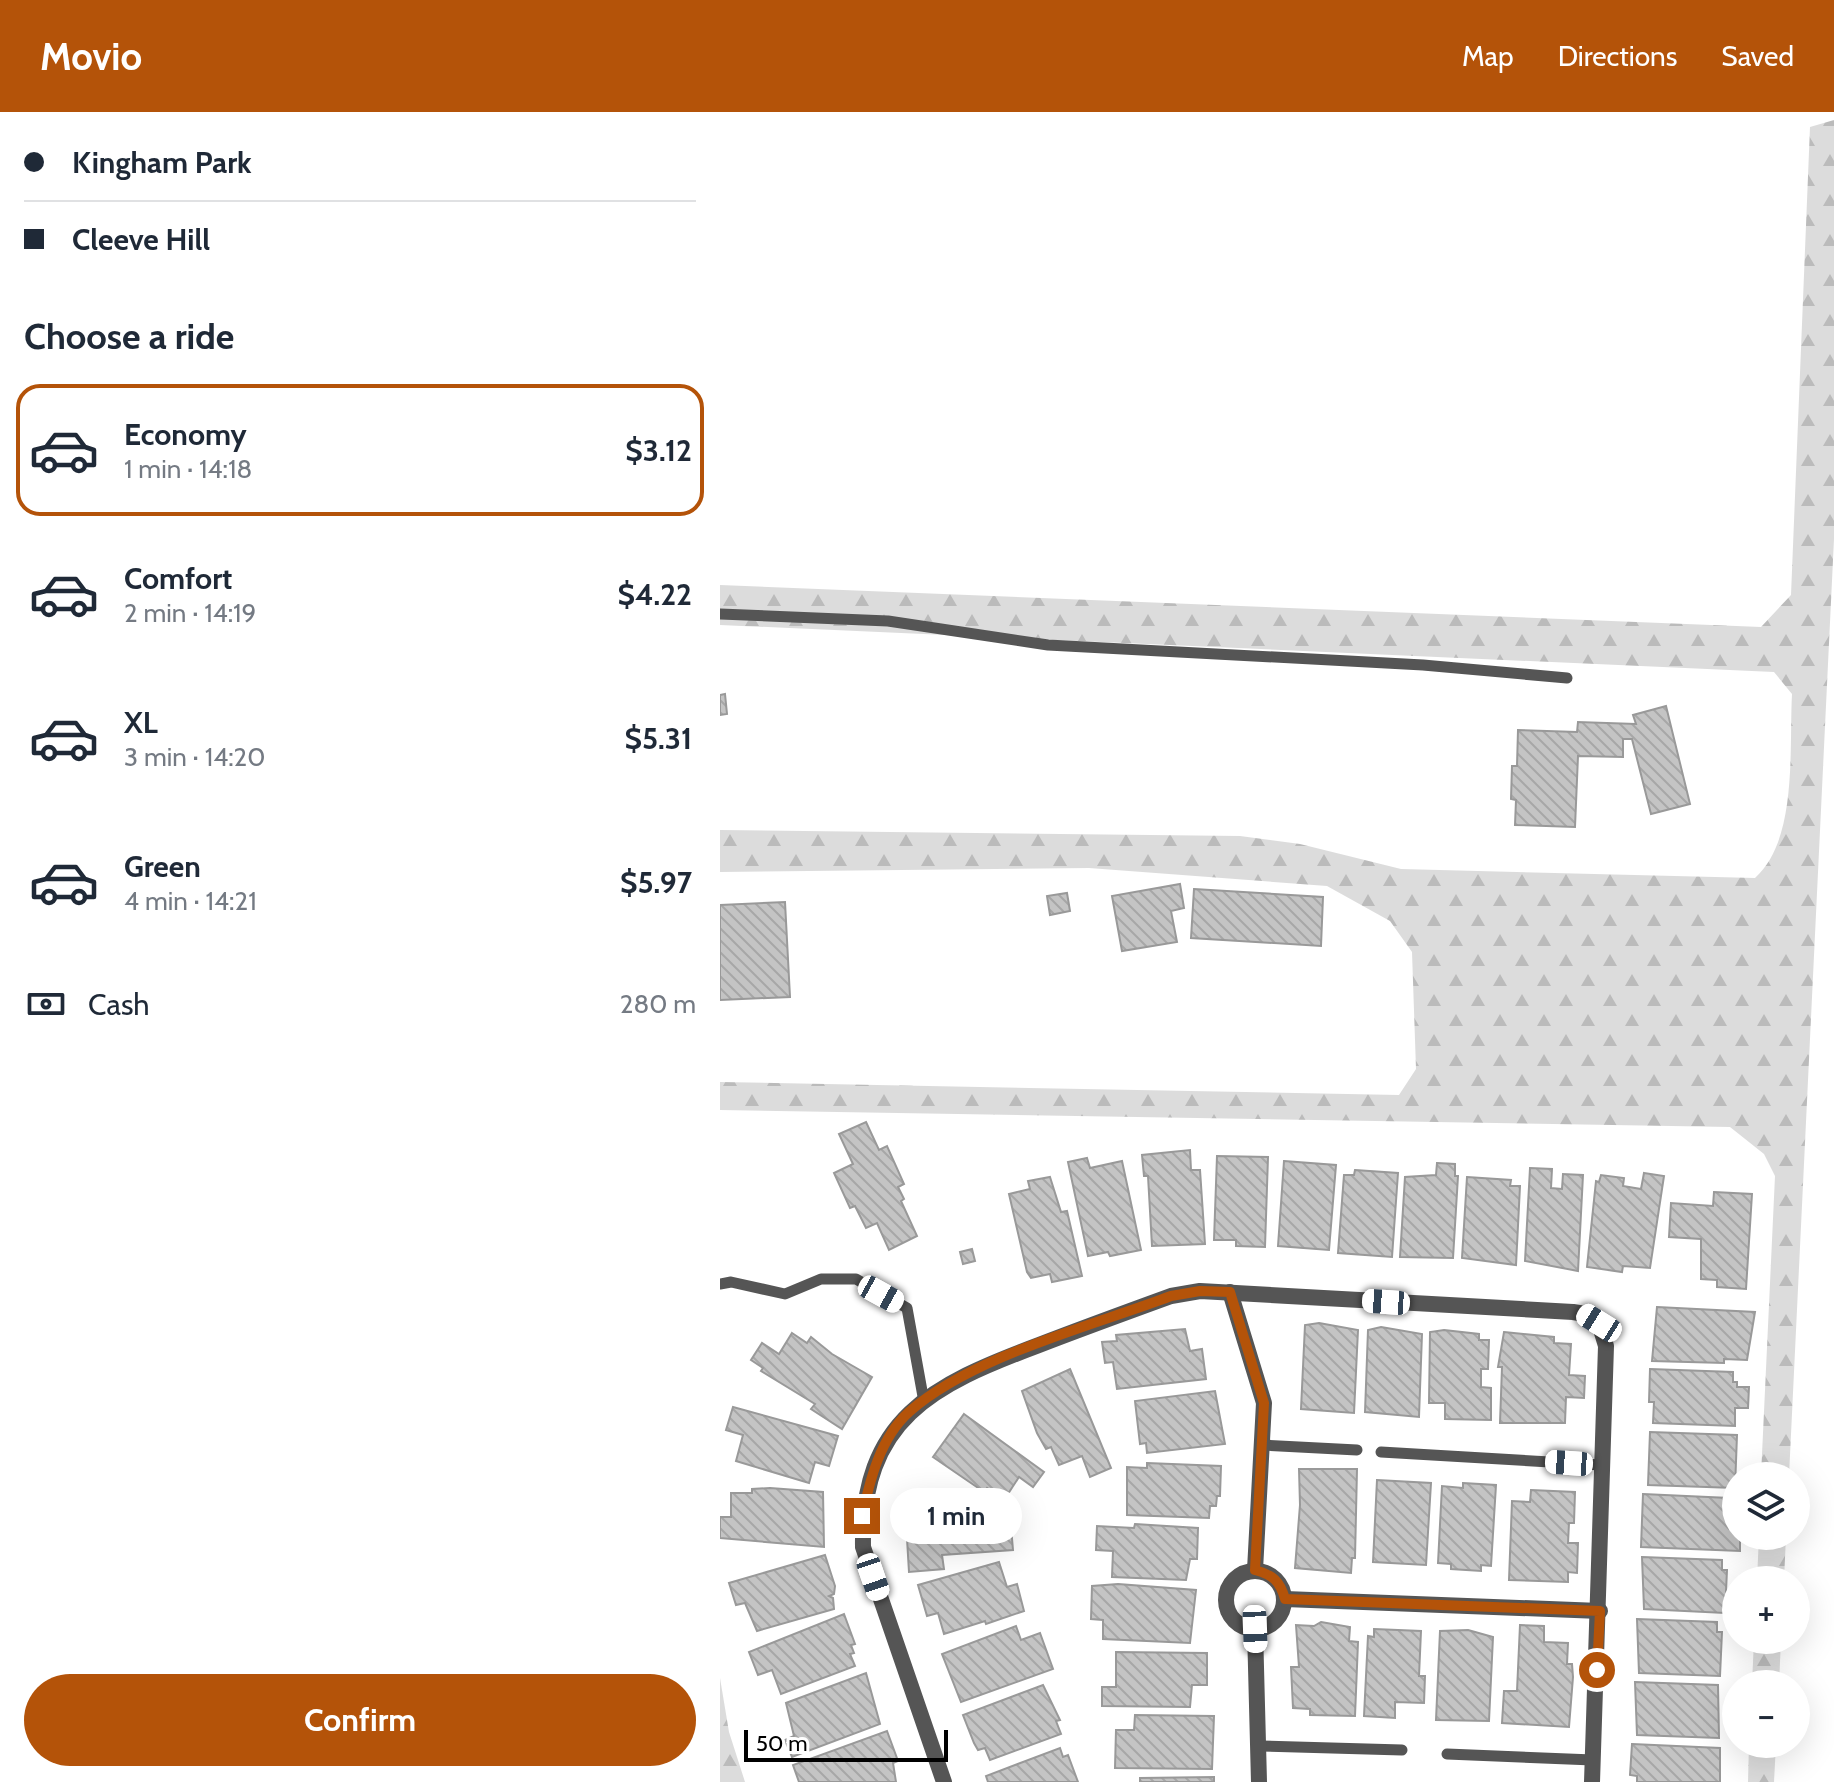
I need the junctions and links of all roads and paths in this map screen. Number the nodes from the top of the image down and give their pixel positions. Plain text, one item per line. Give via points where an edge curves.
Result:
1 (720, 614) edge
2 (1567, 678) dead end
3 (720, 1284) edge
4 (1230, 1292) junction
5 (924, 1402) junction
6 (1262, 1445) junction
7 (1357, 1450) dead end
8 (1381, 1452) dead end
9 (1601, 1465) junction
10 (1255, 1570) junction
11 (1285, 1599) junction
12 (1600, 1611) junction
13 (1255, 1629) junction
14 (1259, 1746) junction
15 (1402, 1750) dead end
16 (1447, 1754) dead end
17 (1593, 1760) junction
18 (944, 1782) edge
19 (1259, 1782) edge
20 (1592, 1782) edge

1 - 2 lane via 888,621 1048,645
3 - 5 lane via 785,1294 821,1279 856,1279 907,1308
4 - 5 street via 1171,1296 966,1372
4 - 6 street via 1264,1403
4 - 9 street via 1585,1314 1599,1323 1606,1346
5 - 18 street via 908,1413 883,1447 868,1486 863,1547
6 - 7 lane
6 - 10 street
8 - 9 lane
9 - 12 street
10 - 11 street via 1281,1584
10 - 13 street via 1229,1584 1225,1599 1229,1614 1240,1625
11 - 12 street
11 - 13 street via 1281,1614 1270,1625
12 - 17 street
13 - 14 street
14 - 15 lane
14 - 19 street
16 - 17 lane
17 - 20 street

